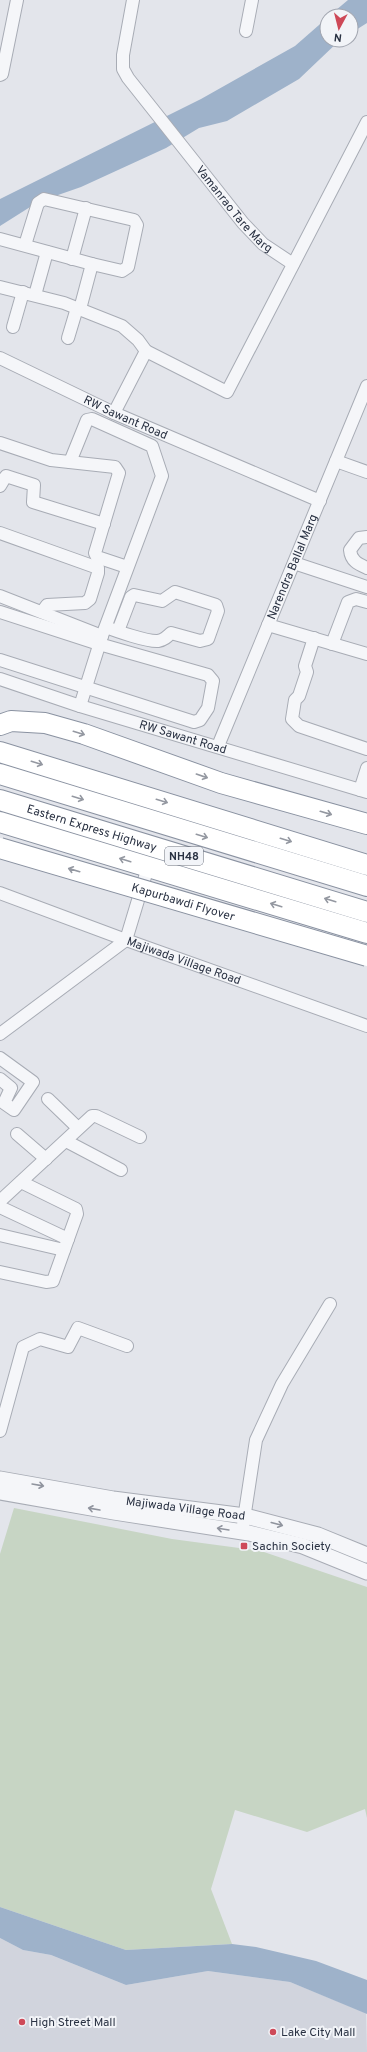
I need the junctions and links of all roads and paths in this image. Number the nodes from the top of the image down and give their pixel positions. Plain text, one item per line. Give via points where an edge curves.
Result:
1 (16, 0) edge
2 (133, 0) edge
3 (252, 0) edge
4 (246, 31) dead end
5 (5, 33) edge
6 (0, 75) edge
7 (367, 122) edge
8 (86, 208) junction
9 (0, 239) edge
10 (25, 245) junction
11 (47, 252) junction
12 (72, 259) junction
13 (92, 264) junction
14 (293, 264) junction
15 (0, 287) edge
16 (29, 294) junction
17 (78, 308) junction
18 (13, 327) dead end
19 (68, 338) dead end
20 (146, 351) junction
21 (0, 358) edge
22 (367, 386) edge
23 (114, 413) junction
24 (0, 443) edge
25 (336, 461) junction
26 (70, 462) junction
27 (367, 472) edge
28 (0, 486) edge
29 (320, 501) junction
30 (104, 524) junction
31 (0, 533) edge
32 (367, 537) edge
33 (294, 563) junction
34 (127, 567) junction
35 (367, 568) edge
36 (367, 587) edge
37 (0, 596) edge
38 (367, 602) edge
39 (0, 612) edge
40 (42, 612) junction
41 (268, 625) junction
42 (118, 631) junction
43 (102, 636) junction
44 (314, 638) junction
45 (332, 644) junction
46 (367, 654) edge
47 (0, 660) edge
48 (0, 679) edge
49 (86, 687) junction
50 (80, 706) junction
51 (0, 725) edge
52 (218, 746) junction
53 (367, 749) edge
54 (0, 752) edge
55 (367, 768) edge
56 (0, 774) edge
57 (364, 791) edge
58 (0, 800) edge
59 (0, 822) edge
60 (367, 824) edge
61 (0, 848) edge
62 (367, 865) edge
63 (148, 867) junction
64 (367, 886) edge
65 (0, 892) edge
66 (367, 912) edge
67 (367, 933) edge
68 (126, 940) junction
69 (367, 956) edge
70 (367, 1026) edge
71 (0, 1034) edge
72 (0, 1049) edge
73 (0, 1058) edge
74 (29, 1073) dead end
75 (0, 1079) edge
76 (48, 1099) dead end
77 (78, 1128) junction
78 (17, 1134) dead end
79 (140, 1137) dead end
80 (66, 1141) junction
81 (46, 1159) junction
82 (121, 1170) dead end
83 (21, 1182) junction
84 (1, 1208) edge
85 (0, 1235) edge
86 (66, 1244) junction
87 (0, 1272) edge
88 (330, 1304) dead end
89 (127, 1346) dead end
90 (0, 1431) edge
91 (0, 1479) edge
92 (0, 1492) edge
93 (245, 1516) junction
94 (242, 1532) junction
95 (298, 1537) junction
96 (367, 1555) edge
97 (367, 1572) edge

1 - 5 street
2 - 14 street, Vamanrao Tare Marg via 123,55 123,69 244,223 263,244
3 - 4 street
5 - 6 street
7 - 14 street
8 - 10 street via 44,199 38,203
8 - 12 street
8 - 13 street via 134,220 137,226 128,267 122,271
9 - 10 street
10 - 11 street
11 - 12 street
11 - 16 street
12 - 13 street
13 - 17 street
14 - 20 street via 227,392
15 - 16 street
16 - 17 street
16 - 18 street
17 - 19 street
17 - 20 street via 122,326
20 - 23 street
21 - 23 street, RW Sawant Road
22 - 25 street, Narendra Ballal Marg
23 - 29 street, RW Sawant Road
24 - 26 street via 51,460
25 - 27 street
25 - 29 street, Narendra Ballal Marg
26 - 30 street via 115,467 119,473
26 - 34 street via 87,420 92,419 152,446 162,476
28 - 30 street via 6,476 34,485 33,502
29 - 33 street, Narendra Ballal Marg
30 - 34 street via 95,553 97,557
31 - 40 street via 98,568 90,599 85,603 47,605
32 - 35 street via 359,538 350,550 350,556 356,564
33 - 36 street
33 - 41 street, Narendra Ballal Marg
34 - 43 street
37 - 40 street
38 - 45 street via 356,599 348,602
39 - 43 street
40 - 43 street
41 - 44 street
41 - 52 street, Narendra Ballal Marg
42 - 42 street via 157,641 166,639 171,633 200,641 208,639 218,611 216,605 176,592 162,601 134,595 131,596
42 - 43 street
43 - 49 street
43 - 49 street via 208,675 213,681 208,708 200,720 194,722
44 - 45 street
44 - 53 street via 306,666 307,672 292,719 299,726
45 - 46 street
47 - 49 street
48 - 50 street, RW Sawant Road
49 - 50 street
50 - 52 street, RW Sawant Road
51 -> 60 highway via 11,721 45,723 84,734 221,783
52 - 57 street, RW Sawant Road
54 -> 62 highway
55 - 57 street
56 -> 64 highway, Eastern Express Highway / NH48
66 -> 58 highway, Eastern Express Highway / NH48
63 -> 59 highway
69 -> 61 highway, Kapurbawdi Flyover, bridge
67 -> 63 highway
63 - 68 street
65 - 68 street
68 - 70 street, Majiwada Village Road
68 - 71 street, Majiwada Village Road
72 - 74 street
73 - 75 street via 33,1082 14,1110 4,1103 11,1088
76 - 77 street
77 - 79 street via 92,1116 96,1116
77 - 80 street
78 - 81 street
80 - 81 street
80 - 82 street
81 - 83 street
83 - 84 street
83 - 86 street via 76,1209 77,1214
84 - 86 street
85 - 86 street
86 - 87 street via 53,1281 46,1282
88 - 93 street via 282,1384 256,1440
89 - 90 street via 78,1328 68,1346 40,1339 23,1347
91 -> 93 street, Majiwada Village Road via 113,1499
94 -> 92 street
93 - 94 street
93 -> 95 street, Majiwada Village Road
94 - 95 street
95 - 96 street, Majiwada Village Road via 318,1535
95 - 97 street

